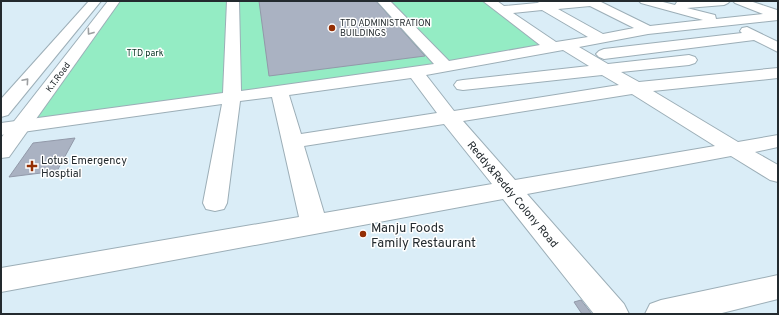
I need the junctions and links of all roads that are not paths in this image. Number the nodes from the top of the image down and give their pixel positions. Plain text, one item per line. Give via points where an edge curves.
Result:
1 (95, 1) edge
2 (114, 1) edge
3 (233, 1) edge
4 (383, 1) edge
5 (489, 1) edge
6 (645, 1) edge
7 (724, 1) edge
8 (739, 1) edge
9 (592, 2) edge
10 (541, 4) edge
11 (666, 7) junction
12 (633, 8) dead end
13 (502, 10) junction
14 (778, 15) edge
15 (649, 21) junction
16 (721, 21) junction
17 (774, 28) edge
18 (749, 29) junction
19 (602, 39) junction
20 (559, 46) junction
21 (665, 47) junction
22 (778, 48) edge
23 (583, 57) junction
24 (689, 60) junction
25 (446, 67) junction
26 (604, 69) junction
27 (414, 72) junction
28 (778, 73) edge
29 (718, 79) junction
30 (463, 86) dead end
31 (635, 88) junction
32 (279, 90) junction
33 (232, 97) junction
34 (1, 111) edge
35 (449, 117) junction
36 (21, 127) junction
37 (1, 129) edge
38 (778, 141) edge
39 (293, 142) junction
40 (734, 148) junction
41 (1, 152) edge
42 (778, 175) edge
43 (508, 188) junction
44 (216, 203) dead end
45 (314, 223) junction
46 (1, 280) edge
47 (778, 287) edge
48 (613, 314) edge
49 (661, 314) edge

34 -> 1 street, K.T.Road
2 -> 36 street, K.T.Road
3 - 33 street
4 - 25 street
5 - 13 street
6 - 11 street
7 - 11 street
8 - 14 street
9 - 10 street
9 - 15 street
10 - 13 street
10 - 19 street
11 - 16 street
12 - 15 street
13 - 20 street
14 - 18 street
15 - 16 street via 672,27
15 - 19 street
16 - 18 street
17 - 18 street
18 - 21 street
18 - 22 street
19 - 20 street
20 - 23 street
20 - 25 street
21 - 23 street
21 - 24 street
23 - 26 street
24 - 26 street
24 - 29 street
25 - 27 street
26 - 30 street
26 - 31 street
27 - 32 street
27 - 35 street, Reddy&Reddy Colony Road
28 - 29 street
29 - 31 street
31 - 35 street
31 - 40 street
32 - 33 street
32 - 39 street
33 - 36 street
33 - 44 street
35 - 39 street
35 - 43 street, Reddy&Reddy Colony Road
36 - 37 street
36 - 41 street, K.T.Road
38 - 40 street
39 - 45 street
40 - 42 street
40 - 43 street
43 - 45 street
43 - 48 street, Reddy&Reddy Colony Road
45 - 46 street
47 - 49 street

